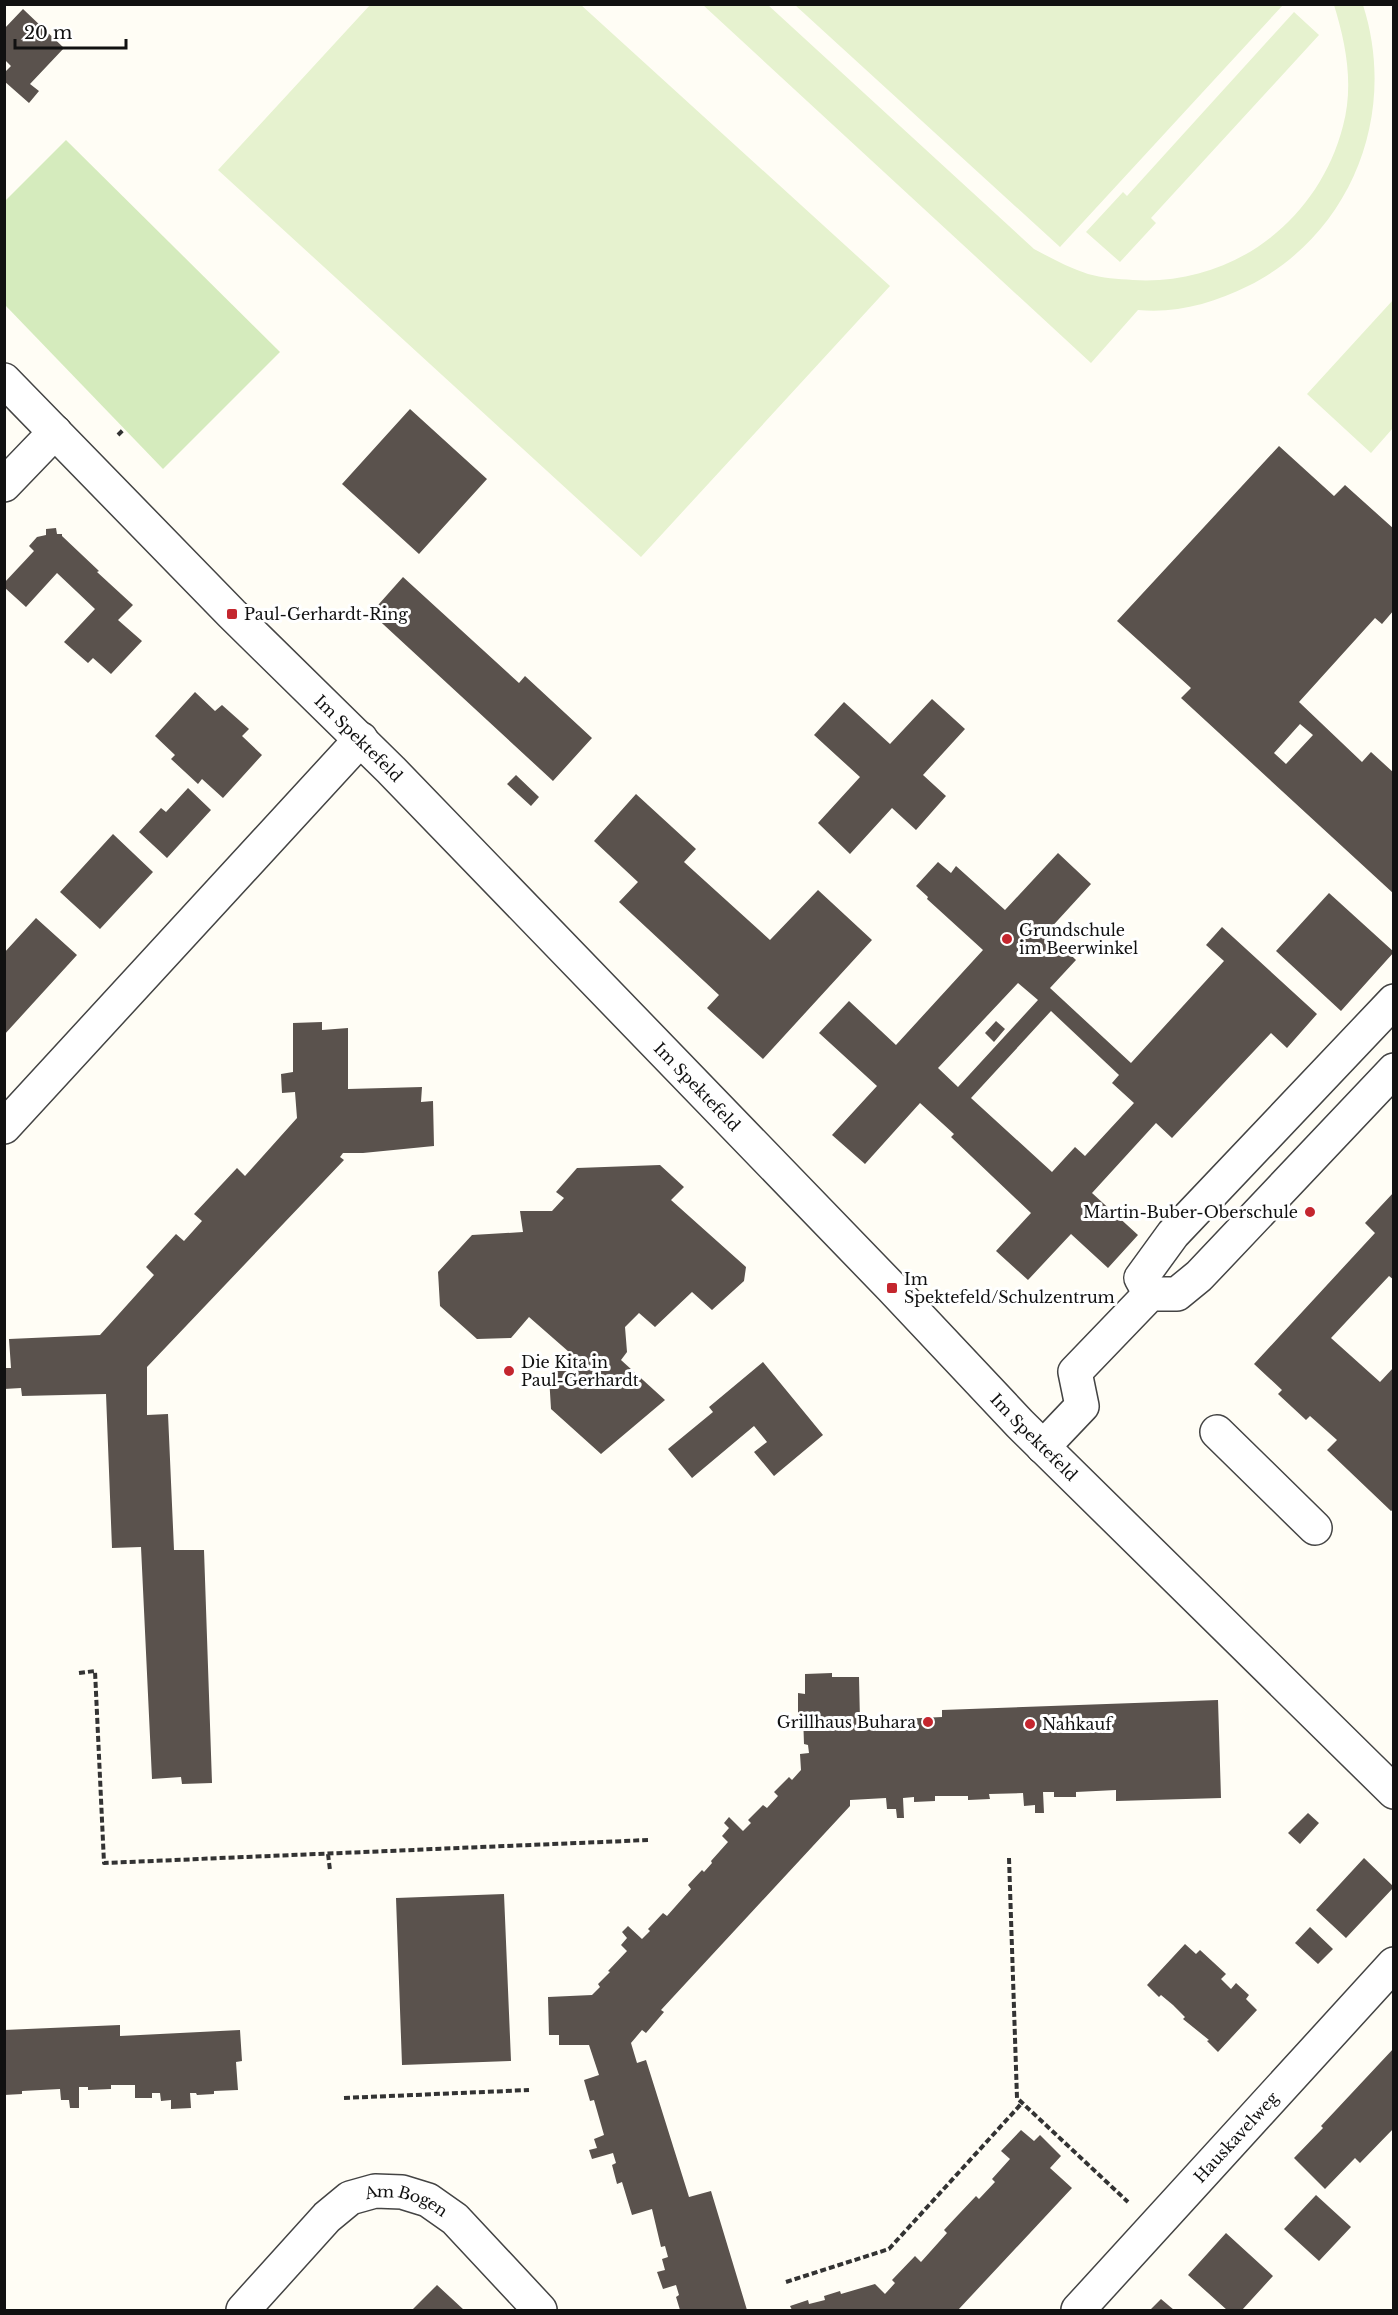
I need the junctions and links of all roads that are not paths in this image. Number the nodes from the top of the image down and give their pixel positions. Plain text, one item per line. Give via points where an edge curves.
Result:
1 (4, 380) edge
2 (55, 432) junction
3 (4, 485) edge
4 (361, 739) junction
5 (1394, 1001) edge
6 (1394, 1070) edge
7 (4, 1127) edge
8 (1150, 1294) junction
9 (1217, 1432) dead end
10 (1043, 1447) junction
11 (1315, 1528) dead end
12 (1394, 1792) edge
13 (1394, 1964) edge
14 (243, 2310) edge
15 (540, 2310) edge
16 (1078, 2310) edge

1 - 2 street, Im Spektefeld
2 - 3 street
2 - 4 street, Im Spektefeld via 224,606
4 - 7 street
4 - 10 street, Im Spektefeld
5 - 8 street via 1173,1234 1141,1278
6 - 8 street via 1199,1276 1177,1294
8 - 10 street via 1075,1372 1082,1406
9 - 11 street
10 - 12 street, Im Spektefeld
13 - 16 street, Hauskavelweg
14 - 15 street, Am Bogen via 327,2217 350,2198 375,2191 402,2192 428,2200 455,2219

